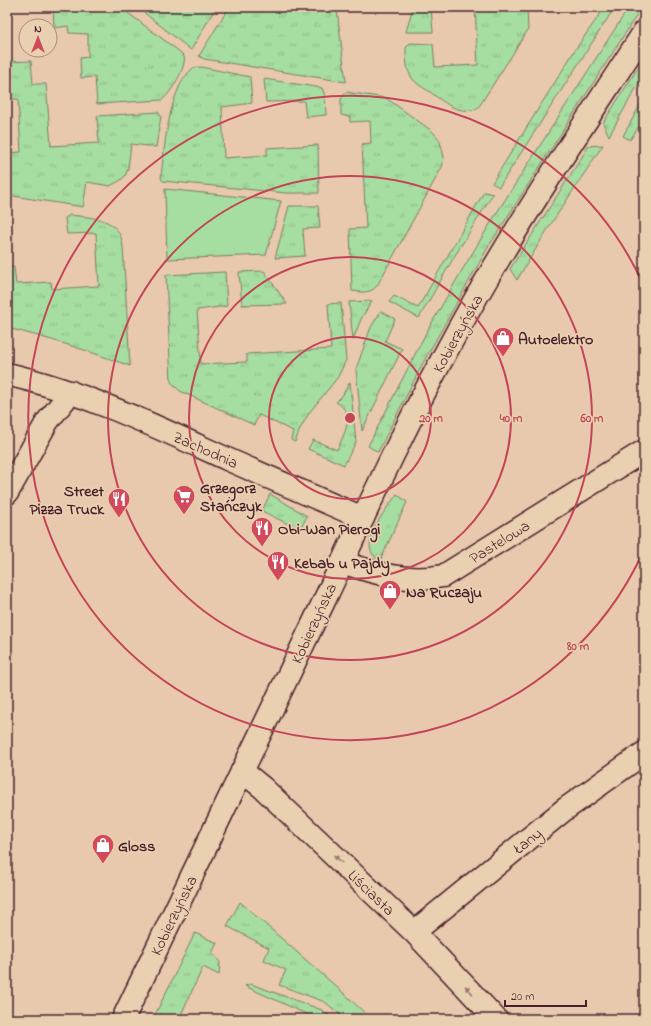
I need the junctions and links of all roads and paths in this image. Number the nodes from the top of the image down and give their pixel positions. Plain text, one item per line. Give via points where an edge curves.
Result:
1 (644, 32) edge
2 (7, 374) edge
3 (71, 392) junction
4 (644, 451) edge
5 (7, 493) edge
6 (363, 518) junction
7 (342, 562) junction
8 (644, 753) edge
9 (242, 771) junction
10 (414, 932) junction
11 (123, 1019) edge
12 (496, 1019) edge

1 - 6 street, Kobierzyńska via 482,286 446,350
2 - 3 street, Zachodnia
3 - 5 street via 47,422
3 - 6 street, Zachodnia via 153,425
4 - 7 street, Pastelowa via 443,576 410,579
6 - 7 street, Kobierzyńska
7 - 9 street, Kobierzyńska
8 - 10 street, Łany via 564,810
10 -> 9 street, Liściasta
9 - 11 street, Kobierzyńska
12 -> 10 street, Liściasta

